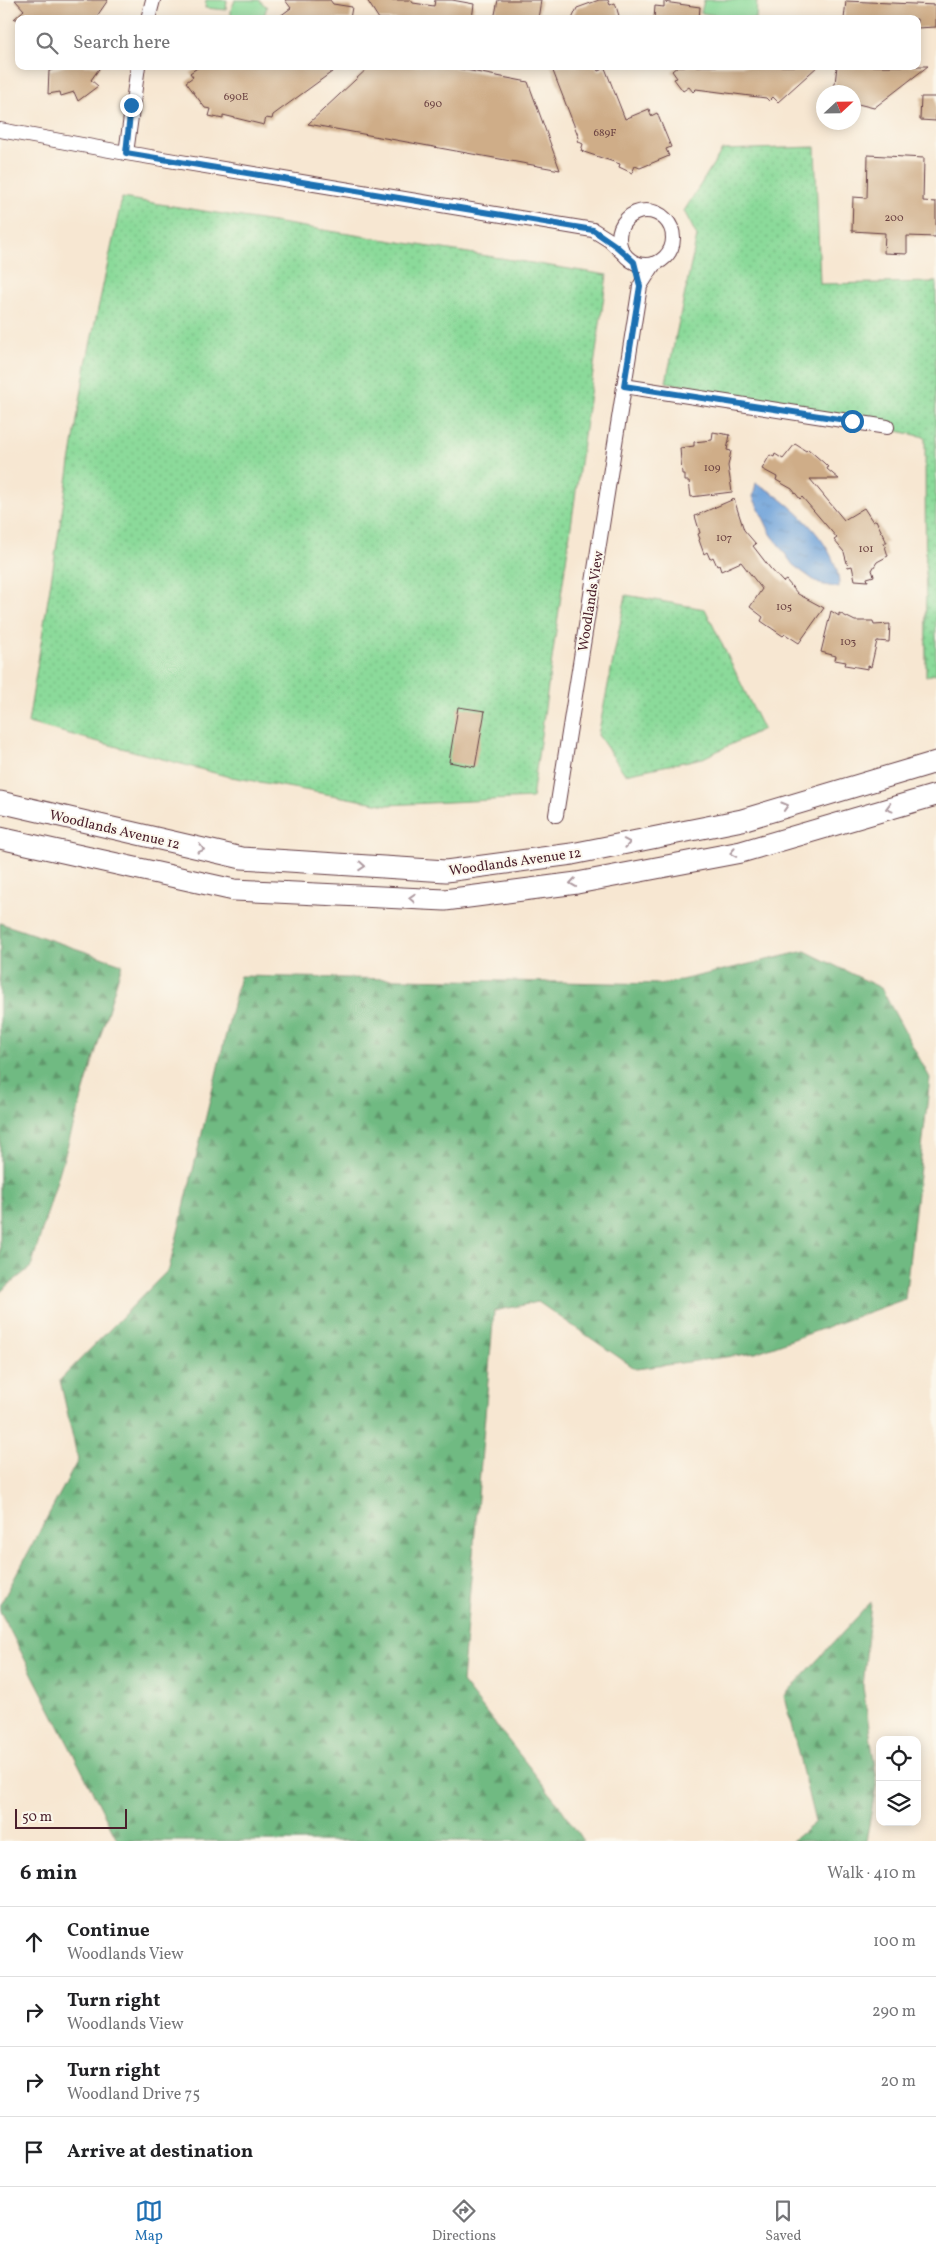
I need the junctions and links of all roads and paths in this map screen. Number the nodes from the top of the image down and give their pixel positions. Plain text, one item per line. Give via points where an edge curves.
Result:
1 (153, 0) edge
2 (149, 15) edge
3 (137, 70) edge
4 (0, 130) edge
5 (126, 153) junction
6 (626, 220) junction
7 (593, 230) junction
8 (629, 258) junction
9 (654, 264) junction
10 (640, 286) junction
11 (624, 386) junction
12 (887, 427) dead end
13 (936, 762) edge
14 (934, 797) edge
15 (0, 802) edge
16 (556, 815) dead end
17 (0, 838) edge

1 - 2 street
3 - 5 street
4 - 5 street, Woodlands View
5 - 7 street, Woodlands View
6 - 7 street, Woodlands View
6 - 8 street, Woodlands View via 619,235 620,245
6 - 9 street, Woodlands View via 642,212 651,212 666,220 672,243 664,258
7 - 8 street, Woodlands View
8 - 9 street via 643,265
8 - 10 street, Woodlands View
9 - 10 street, Woodlands View
10 - 11 street, Woodlands View
11 - 12 street
11 - 16 street, Woodlands View
15 -> 13 main road, Woodlands Avenue 12 via 242,858 446,871 572,854 742,820
14 -> 17 main road, Woodlands Avenue 12 via 741,852 577,883 445,900 234,890

